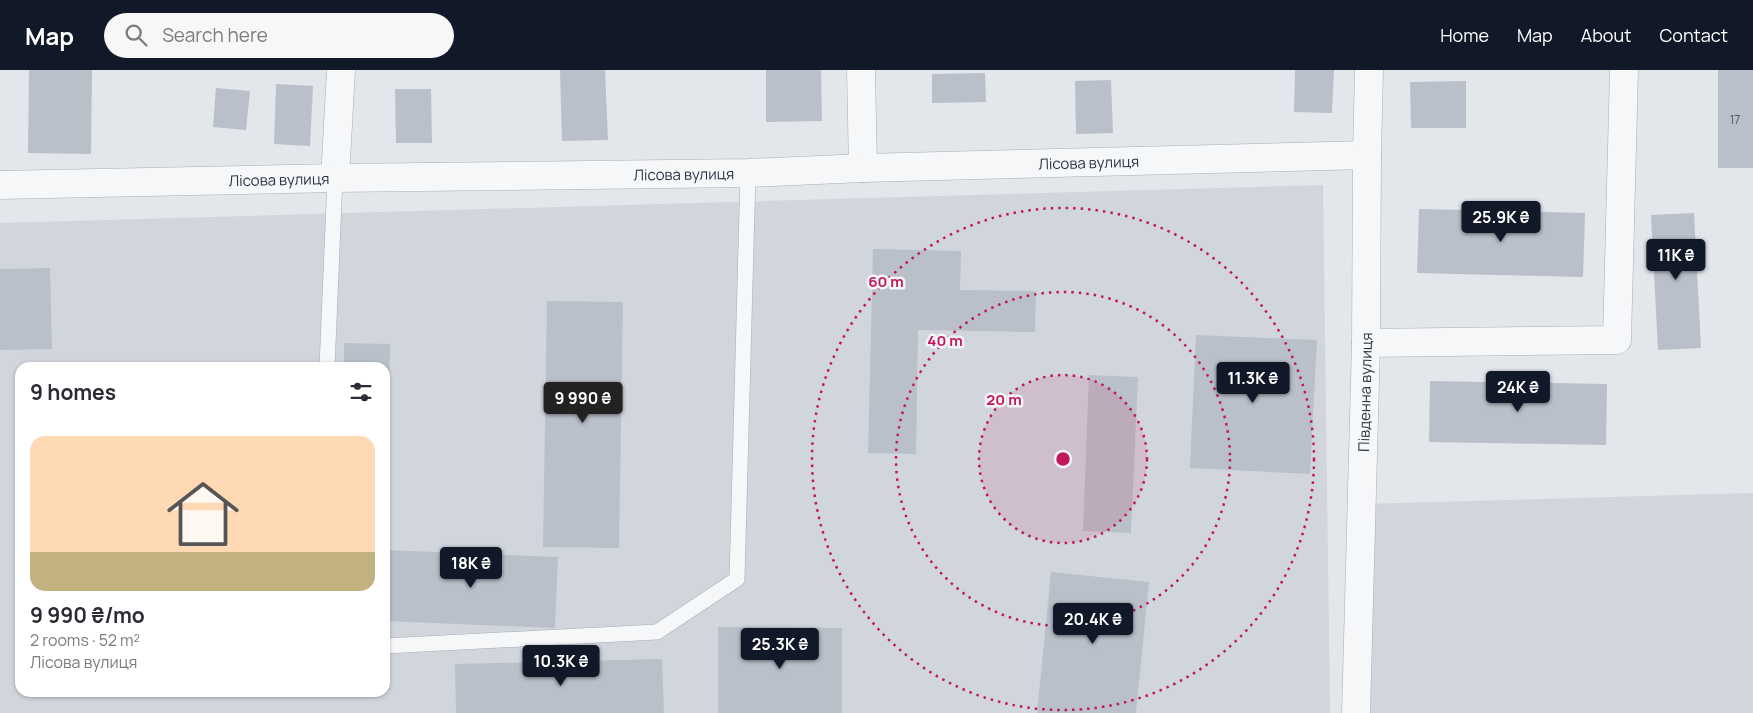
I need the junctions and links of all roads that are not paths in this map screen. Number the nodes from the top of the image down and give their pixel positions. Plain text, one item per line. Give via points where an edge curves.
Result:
1 (341, 70) edge
2 (861, 70) edge
3 (1369, 70) edge
4 (1624, 70) edge
5 (1367, 155) junction
6 (863, 168) junction
7 (748, 173) junction
8 (335, 178) junction
9 (0, 186) edge
10 (1366, 343) junction
11 (327, 362) edge
12 (390, 646) edge
13 (1356, 713) edge

1 - 8 street
2 - 6 street
3 - 5 street, Південна вулиця
4 - 10 street via 1617,340
5 - 6 street, Лісова вулиця
5 - 10 street, Південна вулиця
6 - 7 street, Лісова вулиця
7 - 8 street, Лісова вулиця
7 - 12 lane via 737,579 657,632
8 - 9 street, Лісова вулиця
8 - 11 lane
10 - 13 street, Південна вулиця

